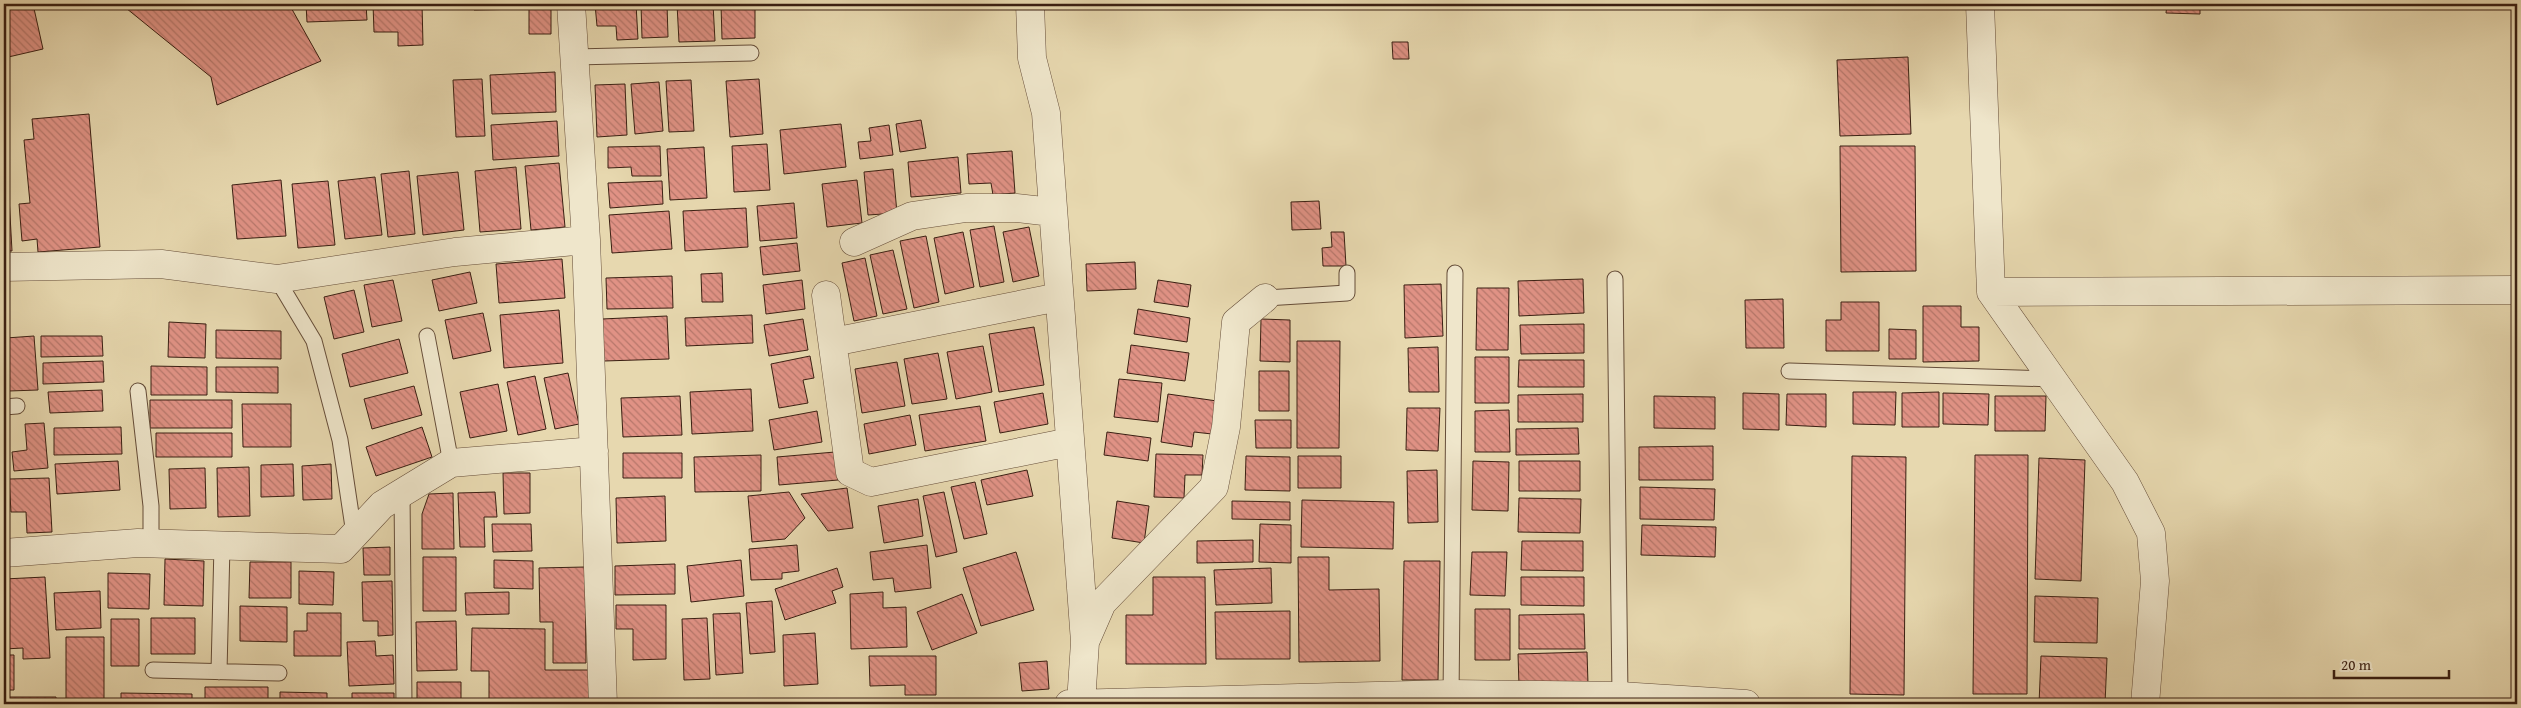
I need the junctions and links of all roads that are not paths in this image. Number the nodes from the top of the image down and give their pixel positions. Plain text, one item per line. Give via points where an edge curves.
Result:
1 (571, 4) edge
2 (1030, 4) edge
3 (1980, 4) edge
4 (751, 53) dead end
5 (574, 57) junction
6 (1052, 212) junction
7 (586, 240) junction
8 (854, 242) dead end
9 (4, 267) edge
10 (1455, 272) dead end
11 (1347, 273) dead end
12 (277, 279) junction
13 (1615, 279) dead end
14 (2517, 290) edge
15 (1991, 292) junction
16 (826, 295) dead end
17 (1059, 297) junction
18 (1265, 298) joint
19 (427, 336) dead end
20 (833, 342) junction
21 (1789, 371) dead end
22 (2053, 379) junction
23 (138, 391) dead end
24 (1070, 442) junction
25 (594, 451) junction
26 (451, 463) junction
27 (402, 493) junction
28 (354, 534) junction
29 (151, 543) junction
30 (222, 545) junction
31 (4, 553) edge
32 (1085, 642) junction
33 (153, 670) dead end
34 (219, 672) junction
35 (279, 674) dead end
36 (1620, 696) junction
37 (1451, 699) edge
38 (1263, 702) edge
39 (404, 704) edge
40 (603, 704) edge
41 (1075, 704) edge
42 (1746, 704) edge
43 (2145, 704) edge

1 - 5 street
2 - 6 street via 1032,58 1046,113
3 - 15 street
4 - 5 lane
5 - 7 street
6 - 8 street via 966,208 912,216
6 - 17 street
7 - 12 street via 455,252
7 - 25 street
9 - 12 street via 161,264
10 - 37 lane
11 - 18 lane via 1347,293
12 - 28 lane via 314,341 340,440
13 - 36 lane
14 - 15 street
15 - 22 street
16 - 20 street
17 - 20 street
17 - 24 street
18 - 32 street via 1236,322 1226,427 1214,487 1102,603
19 - 26 lane
20 - 24 street via 850,472 871,482
21 - 22 lane
22 - 43 street via 2125,482 2151,533 2155,581
23 - 29 lane via 151,506
24 - 32 street
25 - 26 street
25 - 40 street
26 - 27 street
27 - 28 street via 382,505
27 - 39 lane
28 - 30 street via 340,549
29 - 30 street
29 - 31 street
30 - 34 lane
32 - 41 street
33 - 34 lane
34 - 35 lane
36 - 37 street
36 - 42 street
37 - 38 street
38 - 41 street

